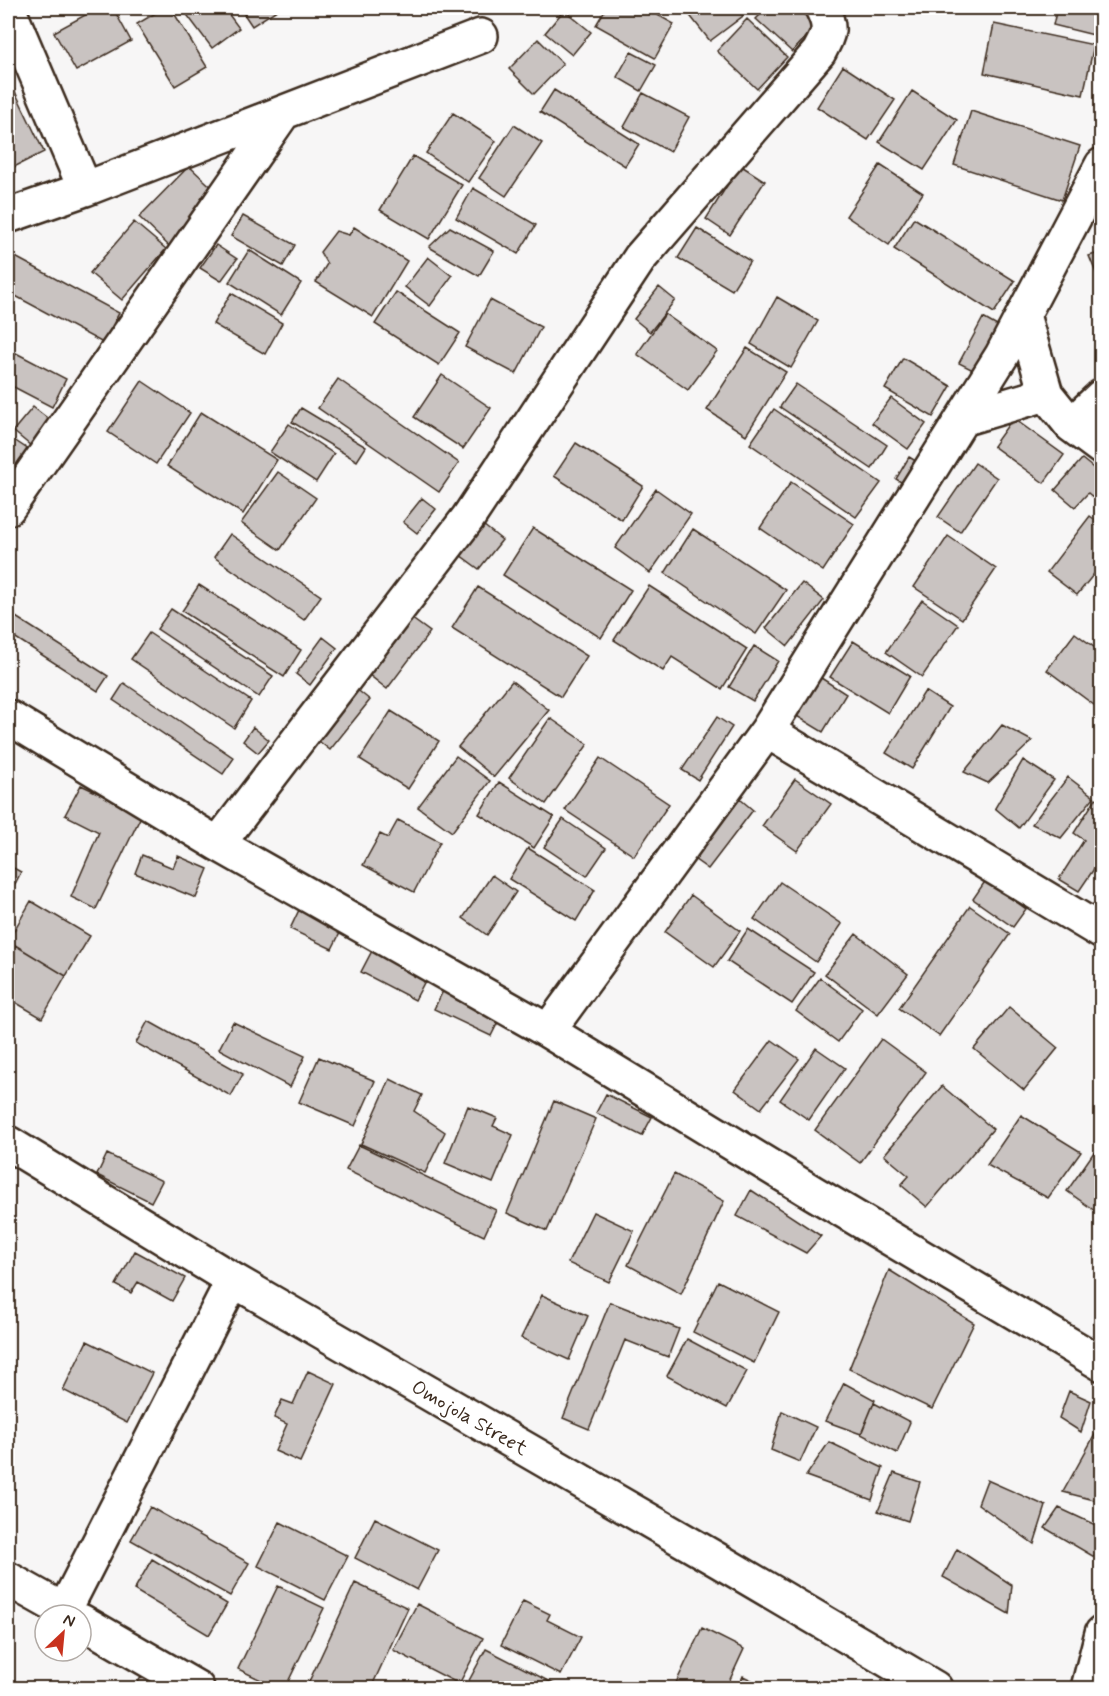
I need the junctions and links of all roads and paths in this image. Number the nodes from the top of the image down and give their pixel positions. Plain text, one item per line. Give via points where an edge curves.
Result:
1 (8, 8) edge
2 (822, 8) edge
3 (480, 36) dead end
4 (284, 112) junction
5 (1101, 165) edge
6 (85, 189) junction
7 (8, 216) edge
8 (1023, 315) junction
9 (1046, 394) junction
10 (1101, 396) edge
11 (962, 419) junction
12 (1071, 425) junction
13 (1101, 448) edge
14 (8, 508) edge
15 (8, 717) edge
16 (767, 730) junction
17 (218, 844) junction
18 (1101, 932) edge
19 (548, 1031) junction
20 (8, 1143) edge
21 (233, 1280) junction
22 (1101, 1364) edge
23 (8, 1580) edge
24 (50, 1603) edge
25 (78, 1603) edge
26 (93, 1627) edge
27 (1101, 1633) edge
28 (197, 1689) edge
29 (934, 1689) edge
30 (1088, 1689) edge

1 - 6 street
2 - 17 street via 829,34 819,52 640,258 468,518
3 - 4 street
4 - 6 street
4 - 14 street
5 - 8 street
6 - 7 street
8 - 9 street
8 - 11 street
9 - 11 street
9 - 12 street
10 - 12 street
11 - 16 street
12 - 13 street
15 - 17 street
16 - 18 street
16 - 19 street
17 - 19 street
19 - 22 street
20 - 21 street, Omojola Street
21 - 25 street
21 - 29 street, Omojola Street
23 - 24 street
26 - 28 street
27 - 30 street

